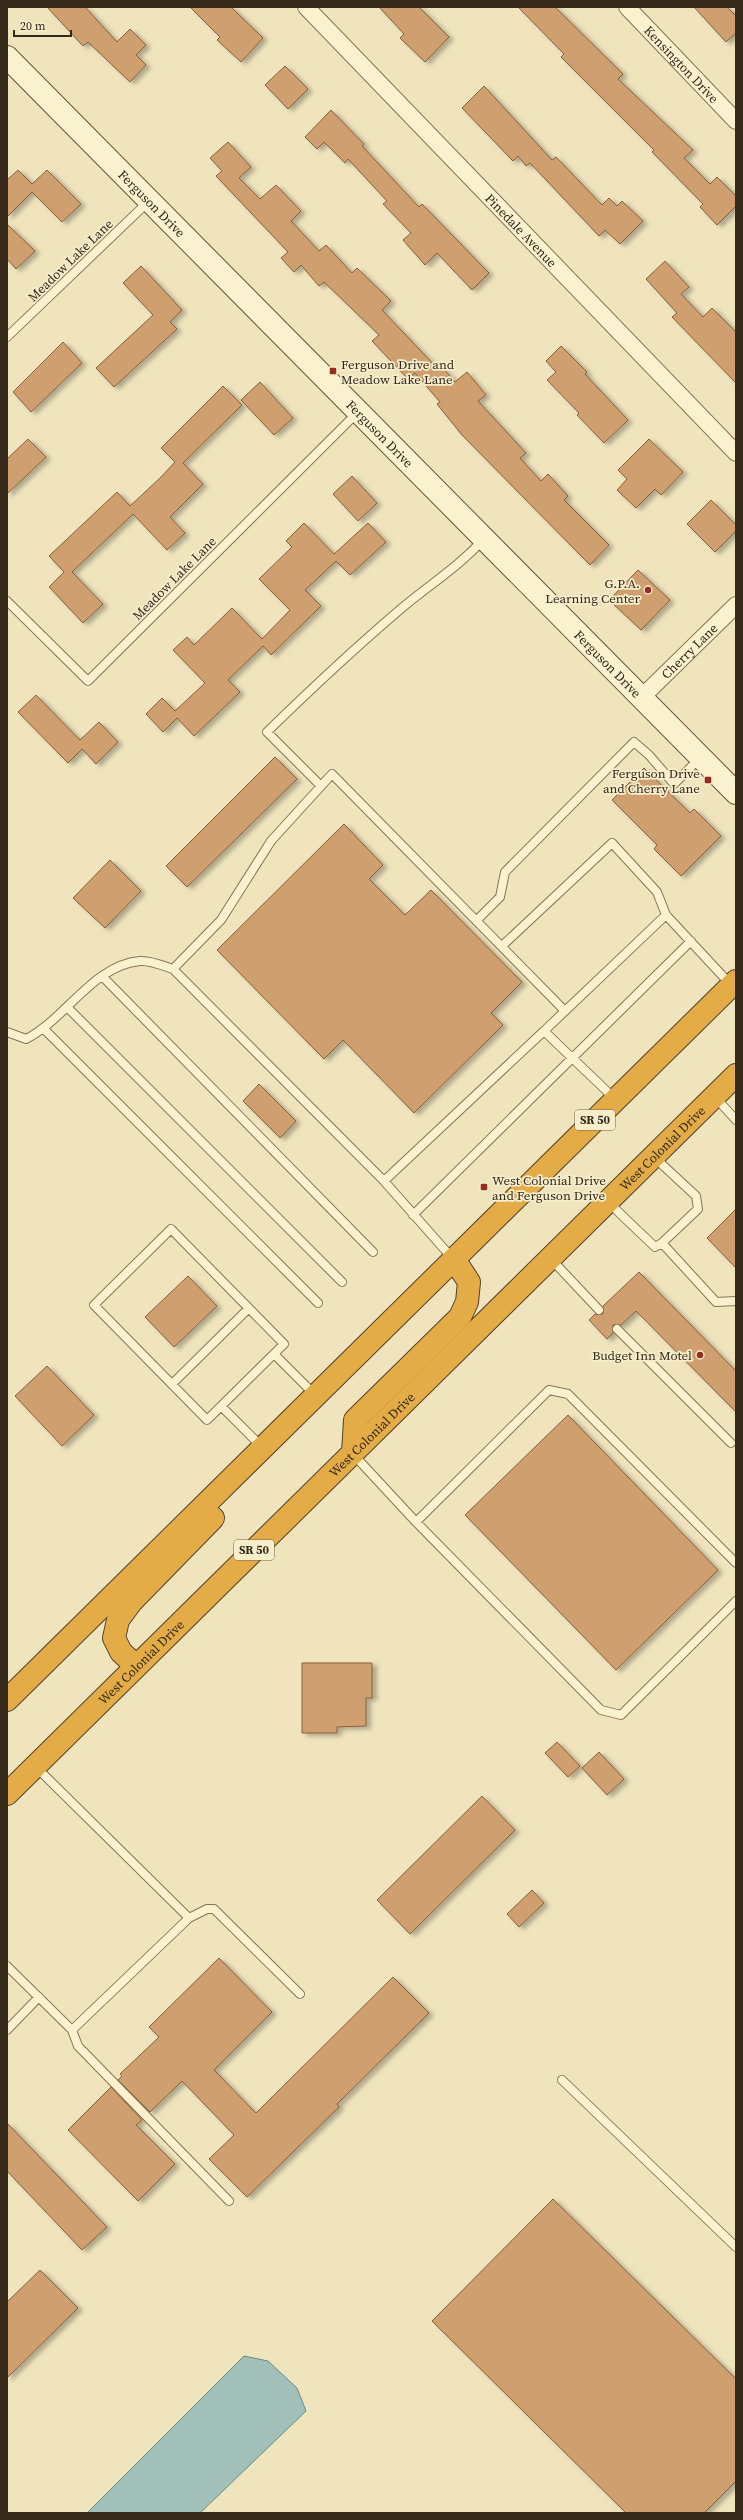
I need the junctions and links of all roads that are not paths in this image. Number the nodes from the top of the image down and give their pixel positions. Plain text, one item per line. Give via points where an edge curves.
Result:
1 (306, 7) edge
2 (627, 7) edge
3 (7, 57) edge
4 (736, 121) edge
5 (149, 200) junction
6 (7, 337) edge
7 (358, 412) junction
8 (736, 453) edge
9 (484, 538) junction
10 (7, 601) edge
11 (736, 606) edge
12 (642, 697) junction
13 (701, 757) junction
14 (321, 786) junction
15 (736, 793) edge
16 (666, 915) junction
17 (477, 920) junction
18 (691, 941) junction
19 (502, 946) junction
20 (173, 969) junction
21 (103, 977) junction
22 (734, 983) edge
23 (67, 1006) junction
24 (565, 1011) junction
25 (44, 1028) junction
26 (544, 1031) junction
27 (7, 1032) edge
28 (572, 1058) junction
29 (736, 1075) edge
30 (714, 1096) junction
31 (616, 1099) junction
32 (736, 1120) edge
33 (653, 1156) junction
34 (384, 1181) junction
35 (608, 1202) junction
36 (413, 1215) junction
37 (662, 1243) junction
38 (374, 1252) dead end
39 (454, 1259) junction
40 (550, 1259) junction
41 (342, 1282) dead end
42 (736, 1301) edge
43 (318, 1303) dead end
44 (249, 1308) junction
45 (599, 1310) dead end
46 (617, 1329) dead end
47 (274, 1354) junction
48 (172, 1384) junction
49 (316, 1396) junction
50 (221, 1406) junction
51 (731, 1443) dead end
52 (263, 1447) junction
53 (353, 1453) junction
54 (239, 1471) junction
55 (416, 1522) junction
56 (736, 1563) edge
57 (736, 1601) edge
58 (136, 1666) junction
59 (7, 1700) edge
60 (35, 1766) junction
61 (7, 1794) edge
62 (188, 1918) junction
63 (7, 1966) edge
64 (300, 1994) dead end
65 (39, 1998) junction
66 (7, 2030) edge
67 (72, 2030) junction
68 (562, 2080) dead end
69 (229, 2202) dead end
70 (736, 2247) edge

1 - 8 street, Pinedale Avenue
2 - 4 street, Kensington Drive
3 - 5 street, Ferguson Drive
5 - 6 lane, Meadow Lake Lane
5 - 7 street, Ferguson Drive
7 - 9 street, Ferguson Drive
7 - 10 lane, Meadow Lake Lane via 88,681
9 - 12 street, Ferguson Drive
9 - 14 lane via 463,562 413,599 338,662 267,732
11 - 12 street, Cherry Lane
12 - 13 street, Ferguson Drive
13 - 15 street, Ferguson Drive
13 - 17 lane via 674,784 650,755 634,742 505,872 500,896
14 - 17 lane via 332,774
14 - 20 lane via 271,841 221,920
16 - 18 lane
16 - 19 lane via 657,892 612,843
16 - 24 lane
17 - 19 lane
18 - 22 lane
18 - 28 lane
19 - 24 lane
20 - 21 lane via 142,961 119,966
20 - 34 lane
21 - 23 lane
21 - 38 lane
22 - 31 highway, SR 50
23 - 25 lane
23 - 41 lane
24 - 26 lane
25 - 27 lane via 26,1039
25 - 43 lane
26 - 28 lane
26 - 34 lane
28 - 31 lane
28 - 36 lane
29 - 30 highway, West Colonial Drive / SR 50
30 - 32 lane
30 - 33 highway, West Colonial Drive / SR 50
31 - 39 highway, SR 50
33 - 35 highway, West Colonial Drive / SR 50
33 - 37 lane via 696,1196 698,1209
34 - 36 lane
35 - 37 lane via 655,1247
35 - 40 highway, West Colonial Drive / SR 50
36 - 39 lane
37 - 42 lane via 716,1302
39 - 49 highway, SR 50
39 - 53 highway via 469,1282 467,1302 460,1317 355,1420
40 - 45 lane
40 - 53 highway, West Colonial Drive / SR 50
44 - 47 lane via 284,1344
44 - 48 lane
44 - 48 lane via 171,1229 94,1305
46 - 51 lane
47 - 49 lane
47 - 50 lane
48 - 50 lane via 207,1420
49 - 52 highway, SR 50
50 - 52 lane
52 - 54 highway, SR 50
53 - 55 lane
53 - 58 highway, West Colonial Drive / SR 50
54 - 58 highway via 232,1498 132,1600 118,1620 114,1638 121,1652
54 - 59 highway, SR 50
55 - 56 lane via 548,1390 568,1394
55 - 57 lane via 602,1710 621,1715
58 - 60 highway, West Colonial Drive / SR 50
60 - 61 highway, West Colonial Drive / SR 50
60 - 62 lane
62 - 64 lane via 207,1909 214,1909
62 - 67 lane
63 - 65 lane
65 - 66 lane
65 - 67 lane
67 - 69 lane via 78,2046
68 - 70 lane

